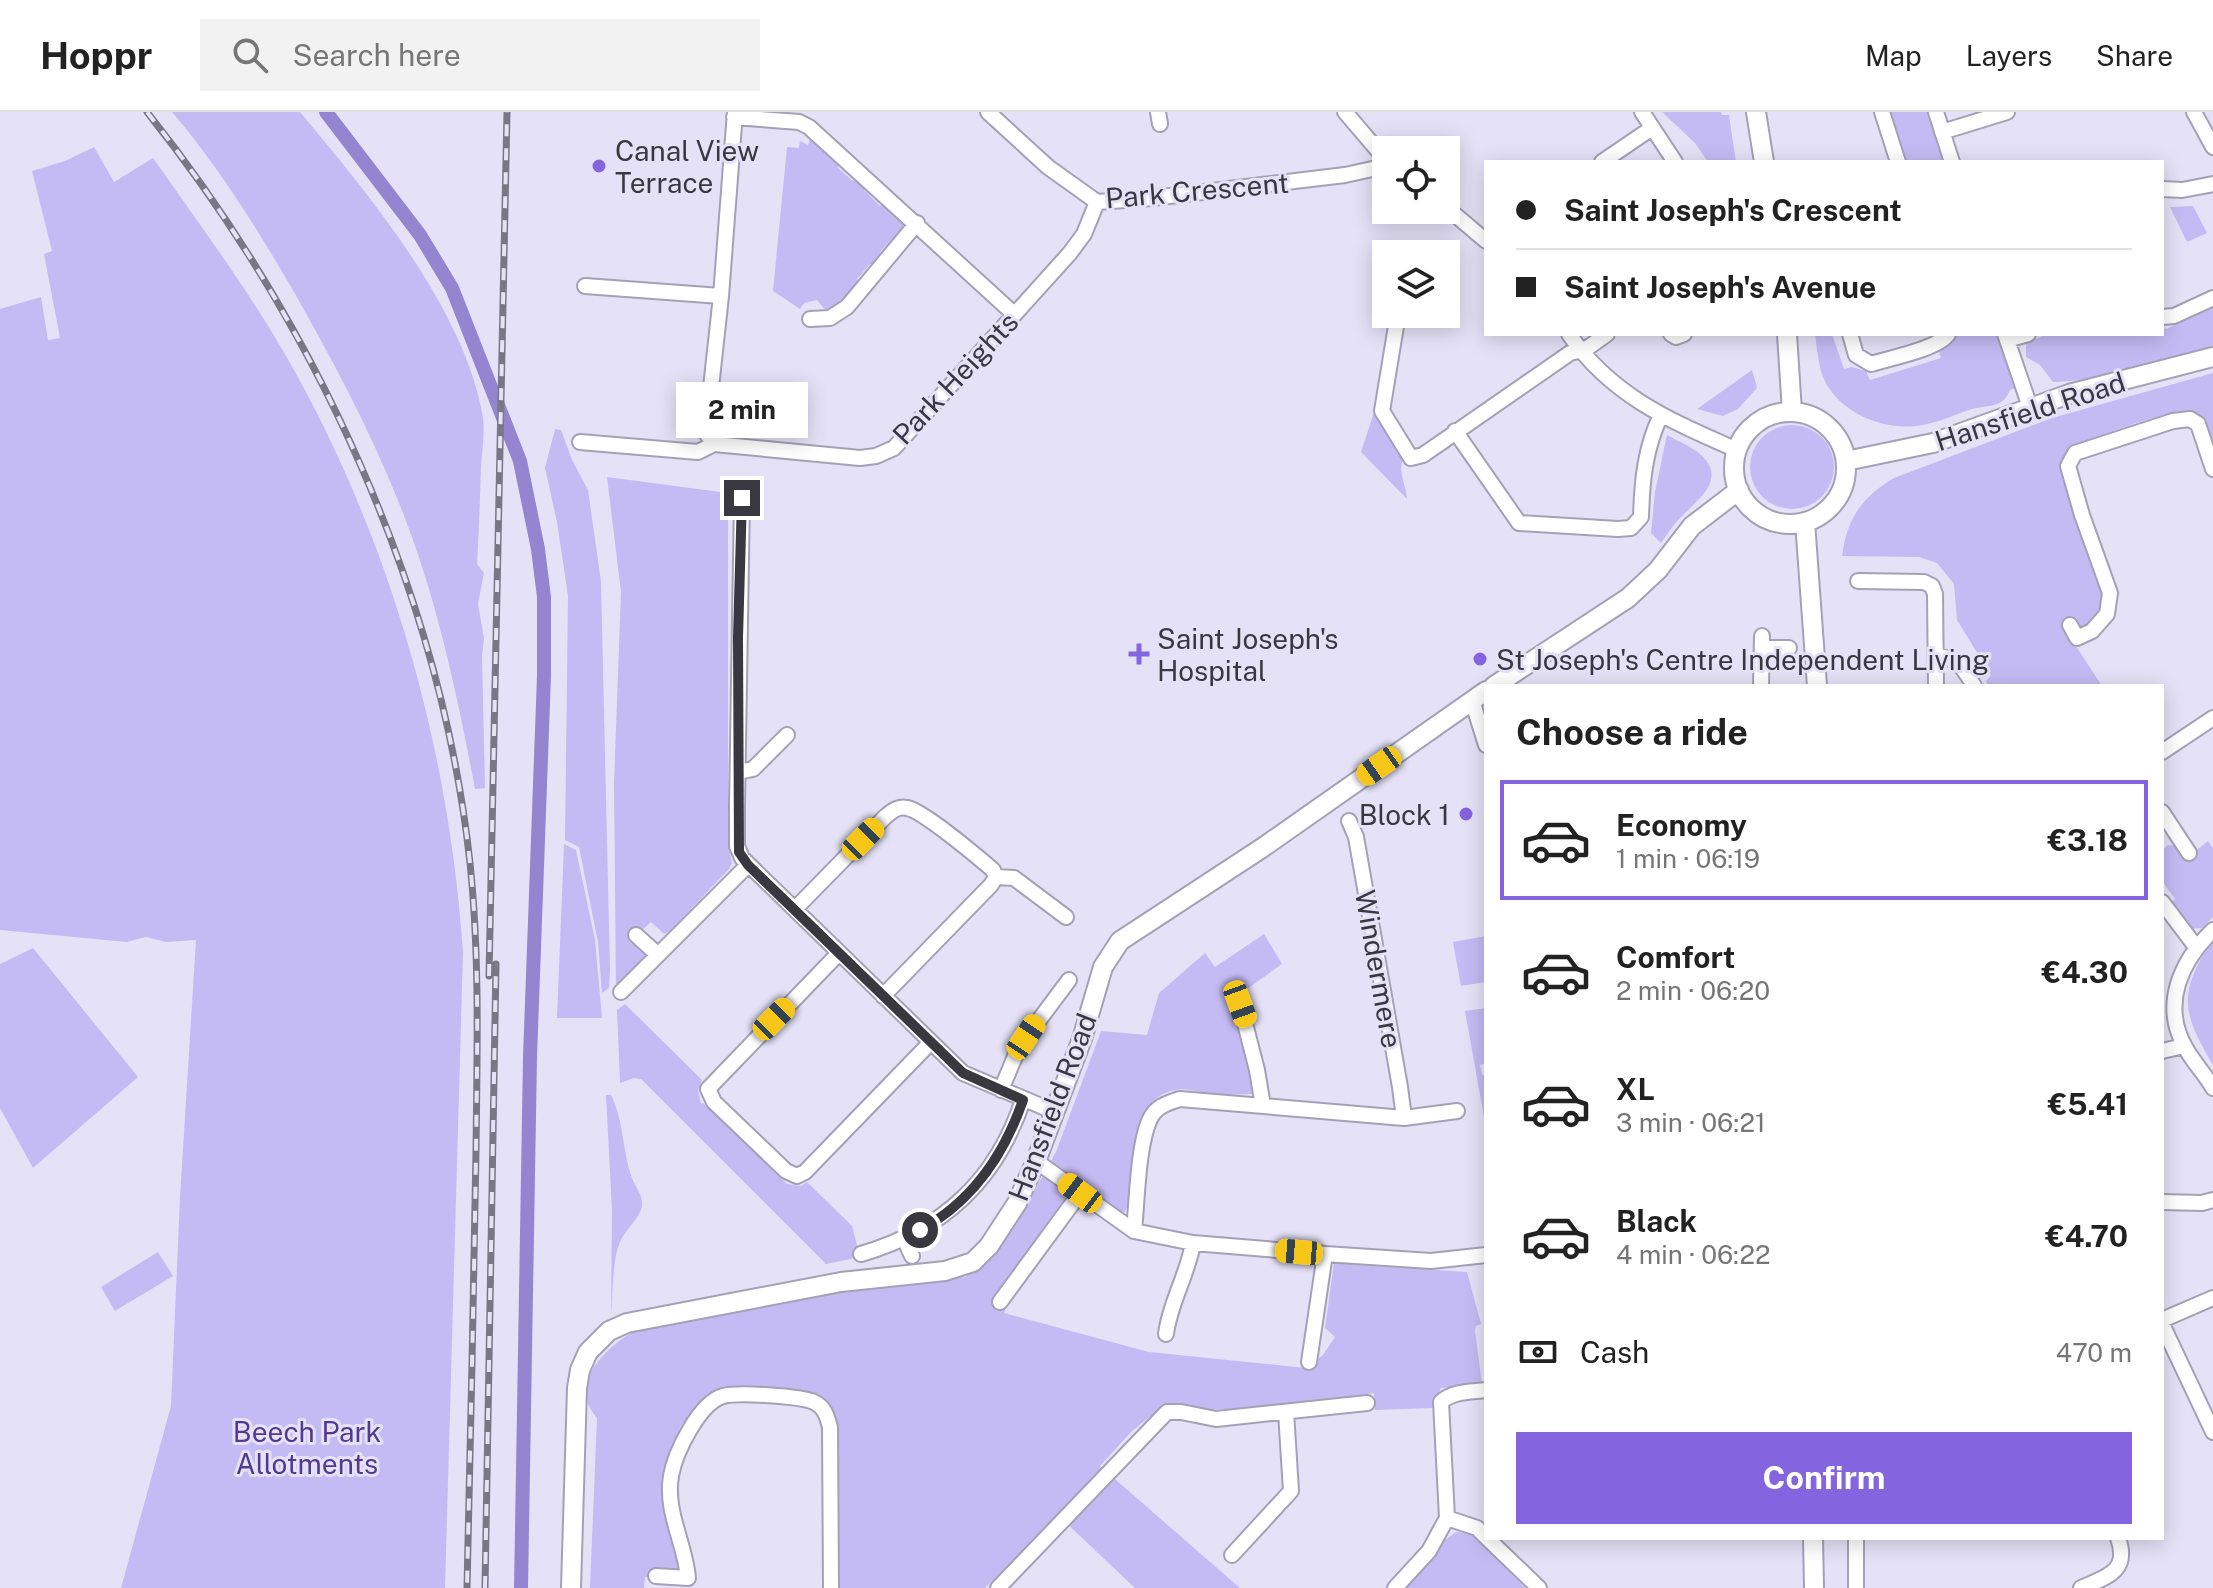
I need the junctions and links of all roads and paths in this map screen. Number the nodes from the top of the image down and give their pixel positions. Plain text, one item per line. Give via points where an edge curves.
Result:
1 (988, 112) edge
2 (1345, 112) edge
3 (1642, 112) edge
4 (1756, 112) edge
5 (1882, 112) edge
6 (1936, 112) edge
7 (2007, 112) edge
8 (2194, 112) edge
9 (734, 114) edge
10 (1652, 128) junction
11 (1942, 132) junction
12 (1372, 144) edge
13 (2213, 147) edge
14 (1605, 160) edge
15 (1674, 160) edge
16 (1764, 160) edge
17 (1897, 160) edge
18 (1951, 160) edge
19 (1372, 169) edge
20 (2213, 184) edge
21 (2164, 189) edge
22 (1097, 202) junction
23 (1460, 219) edge
24 (917, 223) junction
25 (1484, 239) edge
26 (585, 286) dead end
27 (721, 296) junction
28 (2213, 298) edge
29 (1014, 314) junction
30 (2164, 315) edge
31 (810, 319) dead end
32 (1396, 328) edge
33 (1570, 336) edge
34 (1604, 336) edge
35 (1787, 336) edge
36 (1851, 336) edge
37 (1947, 336) edge
38 (2006, 337) edge
39 (1580, 350) junction
40 (2213, 357) edge
41 (2030, 407) junction
42 (1792, 412) junction
43 (1661, 415) junction
44 (1455, 431) junction
45 (580, 442) dead end
46 (714, 444) junction
47 (1737, 450) junction
48 (1846, 461) junction
49 (2213, 469) edge
50 (1739, 490) junction
51 (742, 498) dead end
52 (1805, 522) junction
53 (1858, 581) dead end
54 (2070, 625) dead end
55 (1789, 648) dead end
56 (1936, 656) junction
57 (1497, 684) edge
58 (1761, 684) edge
59 (1817, 684) edge
60 (1936, 684) edge
61 (1973, 684) edge
62 (1479, 696) edge
63 (2213, 718) edge
64 (1484, 731) edge
65 (787, 735) dead end
66 (2164, 751) edge
67 (738, 772) junction
68 (2164, 815) edge
69 (1349, 821) dead end
70 (2189, 853) dead end
71 (748, 865) junction
72 (996, 877) junction
73 (2164, 905) edge
74 (795, 909) junction
75 (1066, 917) dead end
76 (2213, 930) edge
77 (636, 935) dead end
78 (2196, 947) junction
79 (839, 953) junction
80 (657, 954) junction
81 (1069, 980) dead end
82 (621, 992) dead end
83 (883, 996) junction
84 (1240, 1004) dead end
85 (931, 1042) junction
86 (2184, 1046) junction
87 (2164, 1051) edge
88 (2213, 1088) edge
89 (1001, 1090) junction
90 (1023, 1100) junction
91 (1263, 1106) junction
92 (1457, 1111) dead end
93 (1055, 1112) junction
94 (1404, 1118) junction
95 (1036, 1161) junction
96 (1080, 1193) junction
97 (2213, 1200) edge
98 (2164, 1202) edge
99 (1134, 1231) junction
100 (904, 1239) junction
101 (1193, 1243) junction
102 (861, 1254) dead end
103 (1325, 1254) junction
104 (1484, 1255) edge
105 (912, 1256) dead end
106 (2213, 1298) edge
107 (1000, 1302) dead end
108 (2164, 1321) edge
109 (2164, 1326) edge
110 (1166, 1334) dead end
111 (1309, 1362) dead end
112 (1484, 1390) edge
113 (1367, 1403) dead end
114 (1286, 1412) junction
115 (2213, 1432) edge
116 (1447, 1518) junction
117 (1484, 1534) edge
118 (1490, 1540) edge
119 (1813, 1540) edge
120 (1856, 1540) edge
121 (2119, 1540) edge
122 (1232, 1555) dead end
123 (656, 1576) dead end
124 (571, 1588) edge
125 (831, 1588) edge
126 (998, 1588) edge
127 (1395, 1588) edge
128 (1539, 1588) edge
129 (1814, 1588) edge
130 (1856, 1588) edge
131 (2081, 1588) edge

1 - 22 street, Park Crescent via 1068,184
2 - 12 street
3 - 10 street
4 - 16 street
5 - 17 street
6 - 11 street
7 - 11 street
8 - 13 street
9 - 24 street via 809,127
9 - 27 street
10 - 14 street
10 - 15 street
11 - 18 street
19 - 22 street, Park Crescent
20 - 21 street
22 - 29 street, Park Heights via 1084,234
23 - 25 street
24 - 29 street
24 - 31 street via 847,307 830,318
26 - 27 street
27 - 46 street via 706,433
28 - 30 street via 2174,316
29 - 46 street, Park Heights via 902,440 876,456
32 - 44 street via 1383,397 1385,419 1411,458
33 - 39 street
34 - 39 street
35 - 42 street
36 - 37 street via 1856,355 1871,364
38 - 41 street
39 - 43 street via 1628,396
39 - 44 street
40 - 41 street, Hansfield Road
41 - 48 street, Hansfield Road via 1933,443
42 - 47 street via 1761,420
42 - 48 street via 1825,424 1836,435
43 - 44 street via 1648,447 1641,517 1631,528 1519,523
43 - 47 street
45 - 46 street, Park Heights via 698,452
47 - 50 street
48 - 52 street via 1839,496
49 - 54 street via 2198,424 2190,419 2075,453 2068,466 2110,593 2107,614 2092,631 2077,638
50 - 52 street via 1769,520
50 - 57 street via 1692,526 1628,598
51 - 67 street
52 - 59 street
53 - 56 street via 1932,586
55 - 58 street via 1762,642
56 - 60 street
56 - 61 street via 1959,662
62 - 64 street
62 - 93 street, Hansfield Road via 1120,941 1103,967
63 - 66 street
65 - 67 street via 753,769
67 - 71 street via 737,846
68 - 70 street
69 - 94 street, Windermere
71 - 74 street
71 - 80 street
72 - 74 street via 932,823 909,808 894,809
72 - 75 street via 1014,878
72 - 83 street
73 - 78 street
74 - 79 street
76 - 78 street
77 - 80 street
78 - 86 street via 2176,990 2175,1017
79 - 83 street
79 - 85 street via 708,1089 714,1102 797,1176
80 - 82 street
81 - 89 street via 1019,1047
83 - 85 street
84 - 91 street
85 - 89 street via 963,1073
86 - 87 street
86 - 88 street
89 - 90 street
90 - 93 street
90 - 100 street via 986,1175 958,1205
91 - 94 street
91 - 99 street via 1180,1099 1161,1105 1150,1118
92 - 94 street
93 - 95 street, Hansfield Road
95 - 96 street
95 - 124 street, Hansfield Road via 1017,1203 973,1262 945,1271 841,1282 717,1304 627,1323 598,1340 580,1370 577,1388
96 - 99 street
96 - 107 street
97 - 98 street
99 - 101 street
100 - 102 street
100 - 105 street
101 - 103 street
101 - 110 street
103 - 104 street via 1431,1261
103 - 111 street
106 - 108 street
109 - 115 street
112 - 116 street via 1441,1402
113 - 114 street
114 - 122 street via 1291,1491
114 - 126 street via 1216,1419 1167,1412
116 - 117 street
116 - 127 street via 1429,1551
118 - 128 street
119 - 129 street
120 - 130 street
121 - 131 street via 2120,1564 2112,1574
123 - 125 street via 688,1578 671,1497 671,1476 687,1434 721,1396 772,1395 814,1402 825,1410 830,1427

